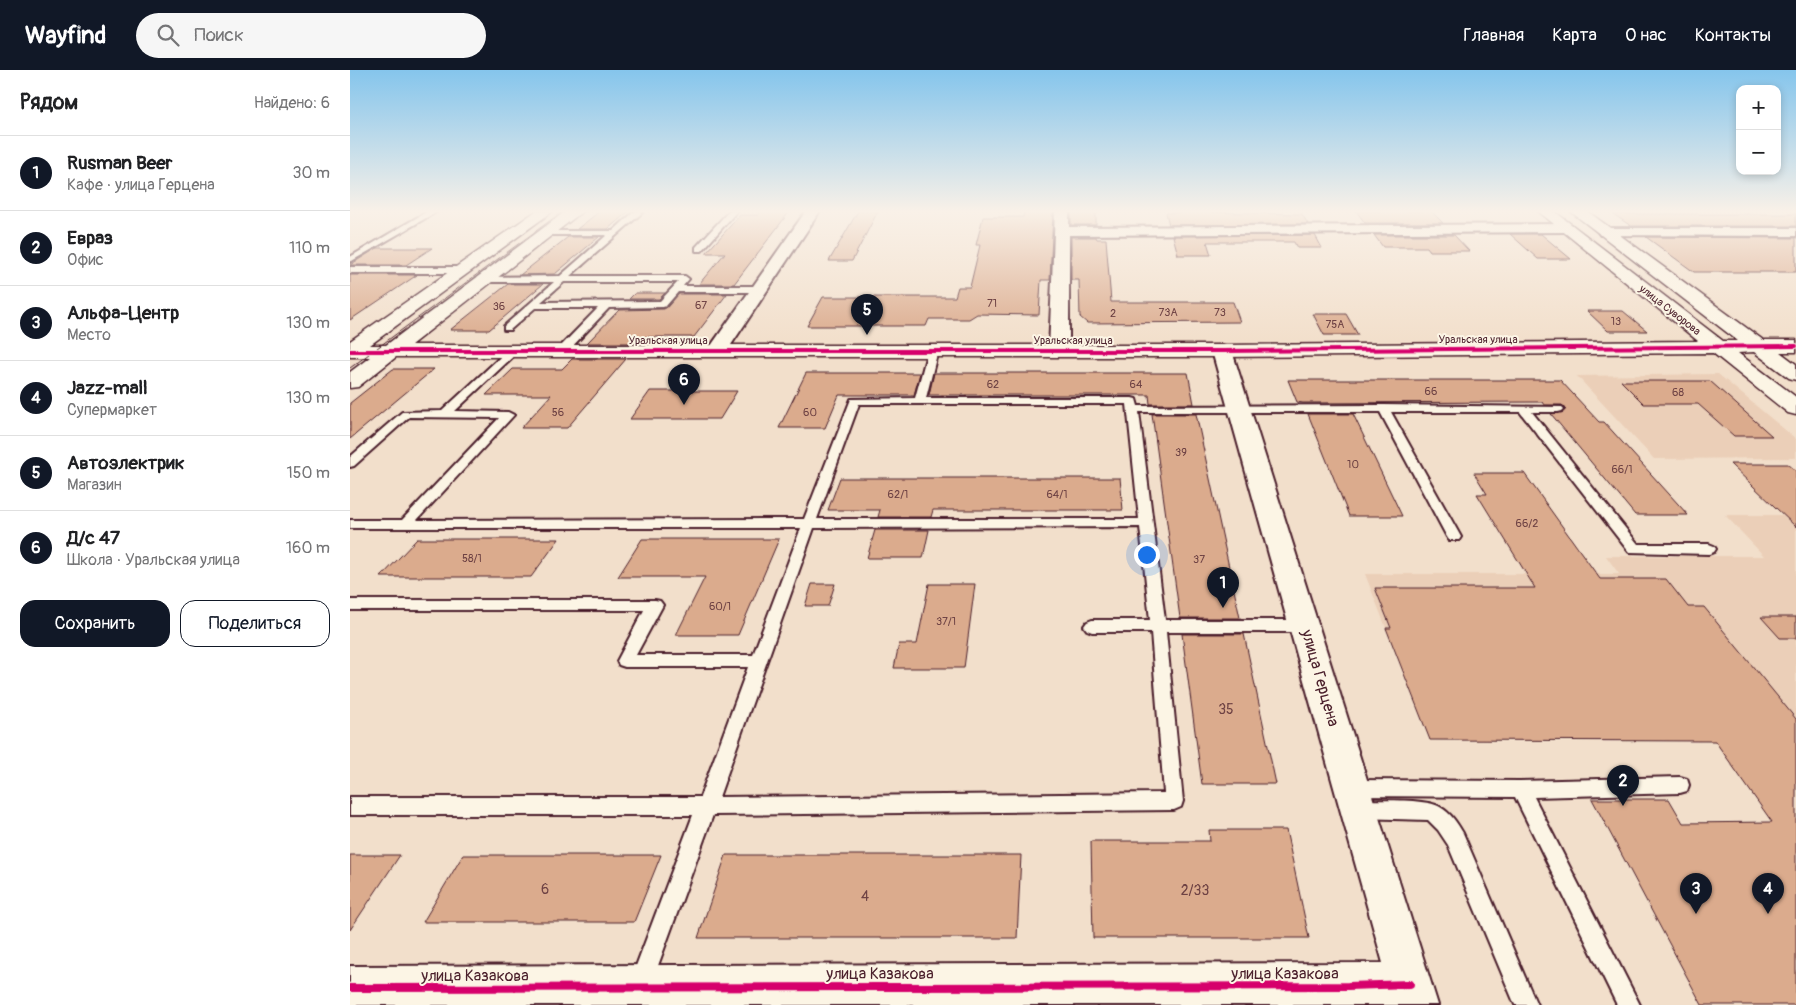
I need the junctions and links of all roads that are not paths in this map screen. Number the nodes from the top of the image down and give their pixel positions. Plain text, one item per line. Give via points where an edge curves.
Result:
1 (485, 255) edge
2 (519, 255) edge
3 (590, 255) edge
4 (783, 255) edge
5 (1060, 255) edge
6 (1600, 255) edge
7 (1635, 255) edge
8 (463, 270) junction
9 (352, 271) edge
10 (486, 279) junction
11 (562, 279) junction
12 (676, 289) junction
13 (759, 289) junction
14 (533, 305) junction
15 (606, 305) junction
16 (507, 328) dead end
17 (1758, 346) junction
18 (1796, 346) edge
19 (1718, 347) junction
20 (350, 350) edge
21 (514, 350) junction
22 (564, 350) junction
23 (718, 350) junction
24 (932, 350) junction
25 (1058, 350) junction
26 (390, 351) junction
27 (1222, 351) junction
28 (1796, 374) edge
29 (350, 382) edge
30 (920, 401) junction
31 (1383, 408) junction
32 (1523, 408) junction
33 (1558, 408) dead end
34 (1796, 408) edge
35 (1134, 409) junction
36 (1240, 409) junction
37 (445, 414) junction
38 (350, 463) edge
39 (406, 523) junction
40 (1145, 523) junction
41 (350, 524) edge
42 (807, 524) junction
43 (1454, 536) dead end
44 (1709, 548) dead end
45 (350, 605) edge
46 (1092, 626) dead end
47 (1158, 626) junction
48 (1304, 626) junction
49 (758, 661) junction
50 (1680, 785) dead end
51 (1432, 789) junction
52 (1520, 789) junction
53 (1355, 799) junction
54 (350, 806) edge
55 (708, 806) junction
56 (1438, 814) junction
57 (639, 987) junction
58 (350, 988) edge
59 (1413, 995) edge
60 (484, 996) edge
61 (1526, 1005) edge
62 (1629, 1005) edge

1 - 8 main road
2 - 10 main road
3 - 11 lane
4 - 13 street
5 - 25 street
6 - 19 main road, улица Суворова
7 - 17 main road, улица Суворова
8 - 9 lane
8 - 20 main road
10 - 11 lane
10 - 26 main road
11 - 12 lane via 685,279
11 - 14 lane
12 - 13 lane
12 - 15 lane via 663,304
13 - 23 street
14 - 15 lane
14 - 16 lane
15 - 22 lane
17 - 18 main road, Уральская улица
17 - 19 main road, Уральская улица
17 - 28 main road, улица Суворова
19 - 27 main road, Уральская улица
19 - 34 main road, улица Суворова
20 - 26 main road, Уральская улица
21 - 22 main road, Уральская улица
21 - 26 main road, Уральская улица
21 - 37 lane
22 - 23 main road, Уральская улица
23 - 24 main road, Уральская улица
24 - 25 main road, Уральская улица
24 - 30 lane
25 - 27 main road, Уральская улица
26 - 29 main road
27 - 36 street, улица Герцена
30 - 35 lane via 1132,401
30 - 42 lane via 854,401
31 - 32 lane
31 - 36 lane
31 - 43 lane
32 - 33 lane
32 - 44 lane via 1634,548
35 - 36 lane
35 - 40 lane
36 - 48 street, улица Герцена
37 - 38 lane via 406,414
37 - 39 lane via 508,415
39 - 41 lane
39 - 42 lane
40 - 42 lane
40 - 47 lane
42 - 49 lane
45 - 49 lane via 655,605 625,661
46 - 47 lane
47 - 48 lane
47 - 55 lane via 1174,801
48 - 53 street, улица Герцена
49 - 55 lane
50 - 52 lane
51 - 52 lane
51 - 53 lane
51 - 56 lane
52 - 62 lane
53 - 56 lane
53 - 59 street, улица Герцена
54 - 55 lane
55 - 57 lane
56 - 61 lane via 1456,840
57 - 59 street, улица Казакова via 1348,986
57 - 60 street, улица Казакова
58 - 60 street, улица Казакова

